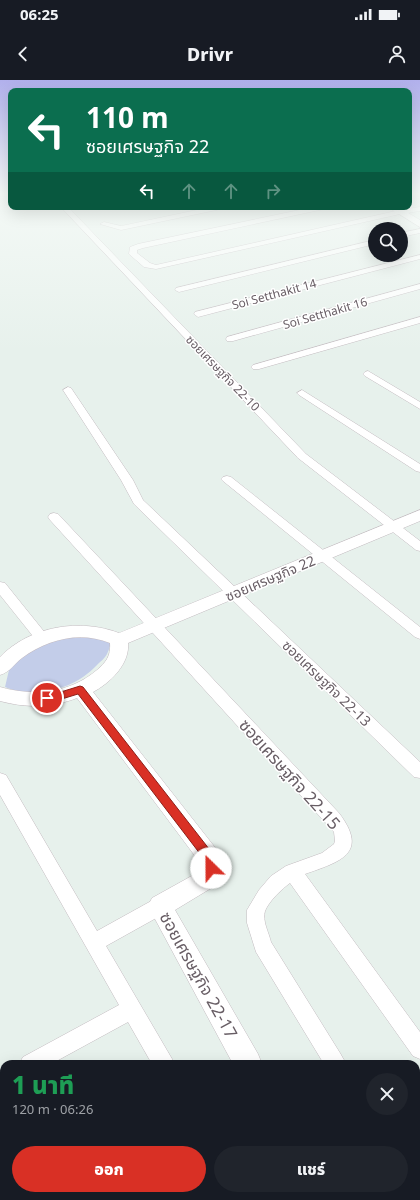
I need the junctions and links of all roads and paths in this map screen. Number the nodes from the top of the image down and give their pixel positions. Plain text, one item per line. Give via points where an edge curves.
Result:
1 (102, 246) edge
2 (144, 246) edge
3 (242, 246) edge
4 (358, 246) edge
5 (420, 257) edge
6 (420, 286) edge
7 (179, 290) dead end
8 (198, 314) dead end
9 (420, 320) edge
10 (230, 339) dead end
11 (256, 367) dead end
12 (368, 374) dead end
13 (68, 390) dead end
14 (302, 392) dead end
15 (420, 406) edge
16 (420, 469) edge
17 (227, 479) dead end
18 (420, 515) edge
19 (54, 518) dead end
20 (393, 526) junction
21 (420, 547) edge
22 (322, 556) junction
23 (0, 586) edge
24 (234, 593) junction
25 (154, 626) junction
26 (420, 634) edge
27 (41, 637) junction
28 (119, 640) junction
29 (0, 668) edge
30 (80, 689) junction
31 (0, 694) edge
32 (420, 772) edge
33 (0, 780) edge
34 (292, 871) junction
35 (160, 906) junction
36 (94, 942) junction
37 (132, 1009) junction
38 (420, 1049) edge
39 (37, 1060) edge
40 (162, 1060) edge
41 (246, 1060) edge
42 (334, 1060) dead end

1 - 20 street, ซอยเศรษฐกิจ 22-10 via 302,456
2 - 3 street via 133,249 134,254 147,265 156,267
4 - 7 street
5 - 8 street, Soi Setthakit 14
6 - 10 street, Soi Setthakit 16
9 - 11 street
12 - 15 street
13 - 24 street, ซอยเศรษฐกิจ 22-13 via 127,480 138,502
14 - 16 street
17 - 22 street
18 - 20 street, ซอยเศรษฐกิจ 22
19 - 25 street
20 - 21 street, ซอยเศรษฐกิจ 22-10
20 - 22 street, ซอยเศรษฐกิจ 22
22 - 24 street, ซอยเศรษฐกิจ 22
22 - 26 street
23 - 27 street
24 - 25 street, ซอยเศรษฐกิจ 22
24 - 32 street, ซอยเศรษฐกิจ 22-13
25 - 28 street, ซอยเศรษฐกิจ 22
25 - 34 street, ซอยเศรษฐกิจ 22-15 via 342,830 344,841 341,849 328,858
27 - 28 street via 88,632 108,634
27 - 29 street via 18,650
28 - 30 street via 121,653 115,663 100,678
30 - 31 street via 47,698 22,699
30 - 35 street, ซอยเศรษฐกิจ 22-17 via 209,857 211,868 206,880
33 - 36 street
34 - 38 street
34 - 42 street via 277,882 265,896 256,910 256,923 263,946
35 - 36 street
35 - 41 street, ซอยเศรษฐกิจ 22-17
36 - 37 street
37 - 39 street
37 - 40 street

